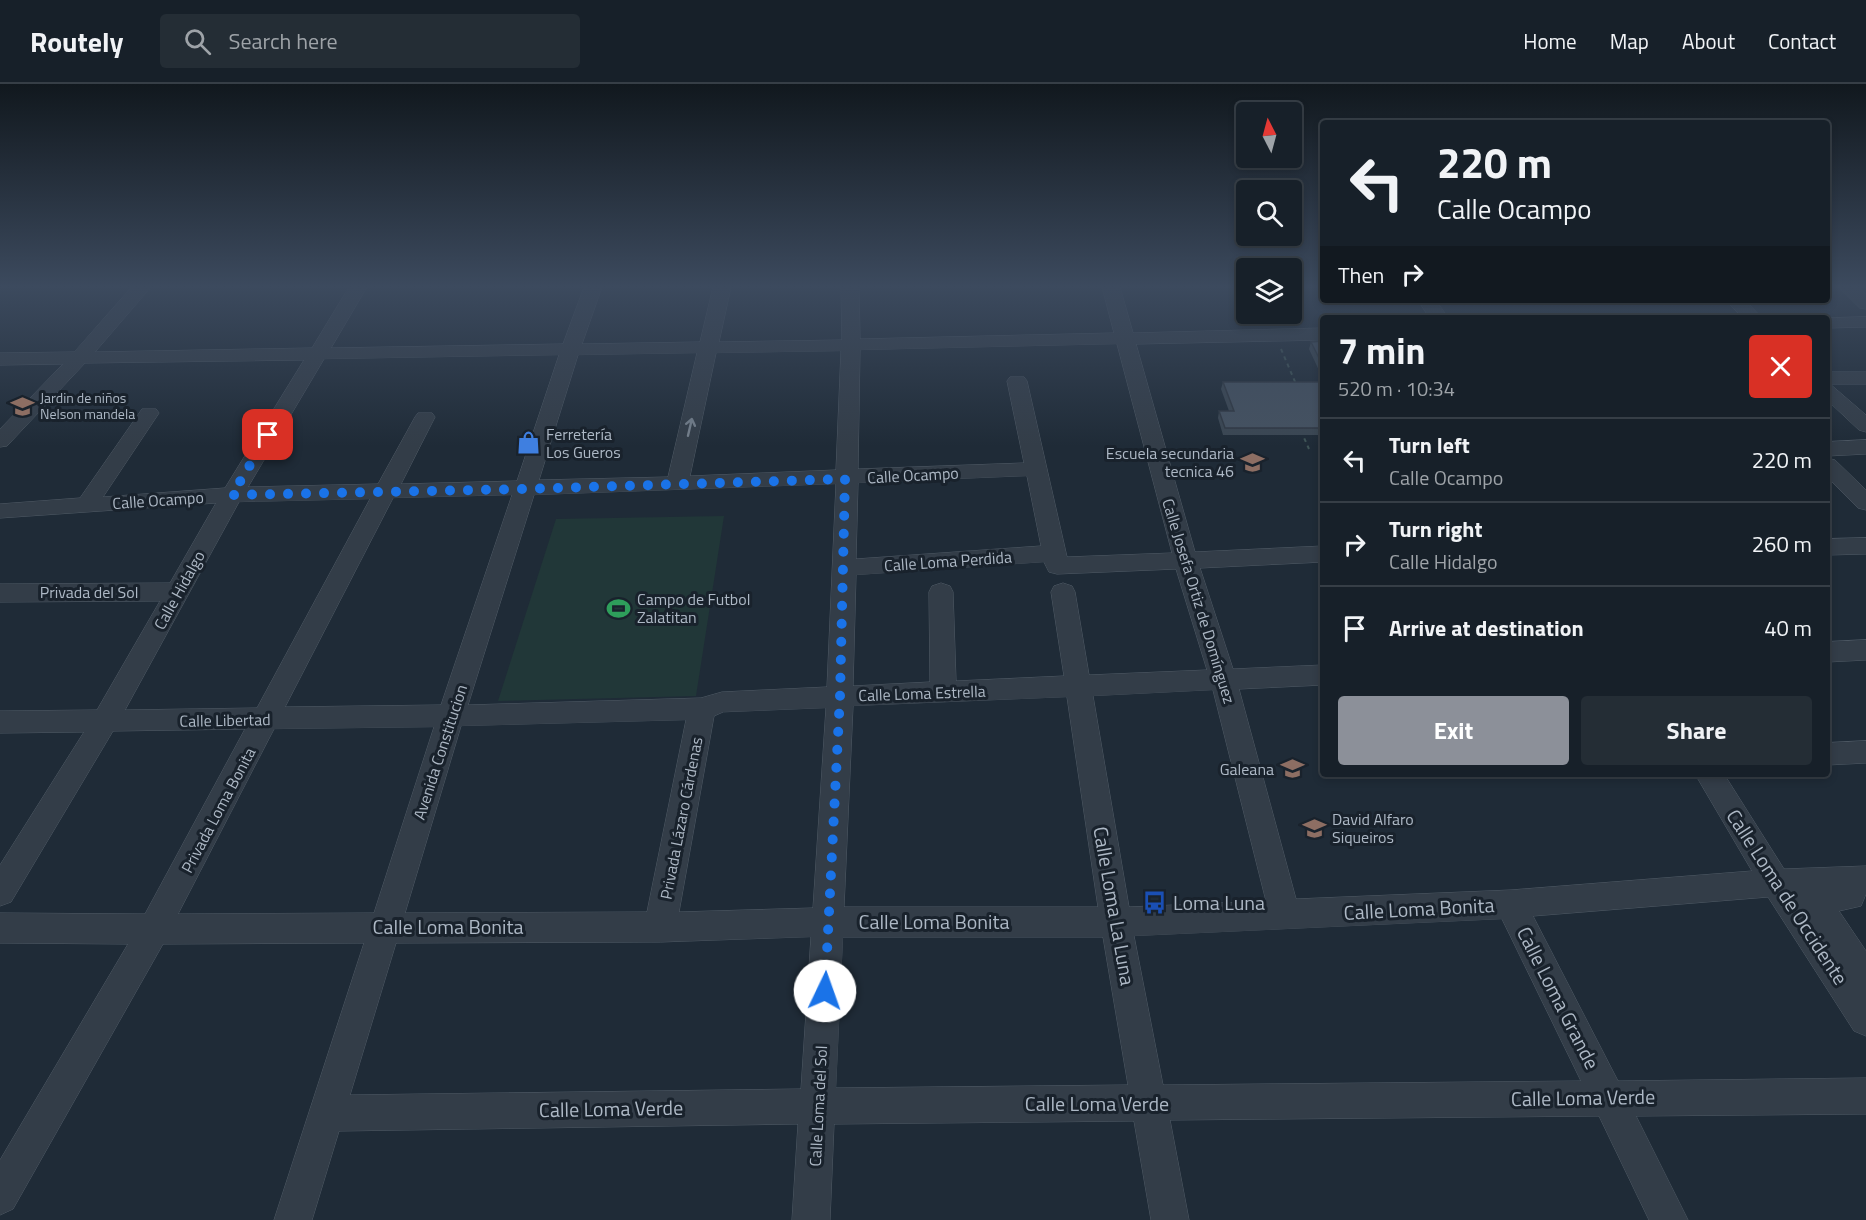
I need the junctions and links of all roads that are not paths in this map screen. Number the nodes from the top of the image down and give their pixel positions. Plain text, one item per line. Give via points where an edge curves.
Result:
1 (95, 340) edge
2 (326, 340) edge
3 (574, 340) edge
4 (710, 340) edge
5 (851, 340) edge
6 (1045, 340) edge
7 (1125, 340) edge
8 (851, 345) junction
9 (708, 348) junction
10 (570, 350) junction
11 (317, 355) junction
12 (79, 358) junction
13 (0, 359) edge
14 (1830, 378) edge
15 (1866, 378) edge
16 (1017, 381) dead end
17 (1830, 392) edge
18 (149, 413) dead end
19 (425, 417) dead end
20 (1866, 426) edge
21 (0, 441) edge
22 (1866, 447) edge
23 (1830, 449) edge
24 (1830, 468) edge
25 (1035, 469) junction
26 (845, 479) junction
27 (677, 484) junction
28 (524, 489) junction
29 (387, 492) junction
30 (232, 495) junction
31 (1866, 503) edge
32 (87, 504) junction
33 (0, 511) edge
34 (1866, 546) edge
35 (1830, 547) edge
36 (1320, 554) edge
37 (1185, 558) junction
38 (843, 568) junction
39 (1058, 570) junction
40 (178, 592) junction
41 (941, 592) dead end
42 (0, 593) edge
43 (1866, 650) edge
44 (1830, 652) edge
45 (1320, 675) edge
46 (1223, 680) junction
47 (1077, 688) junction
48 (943, 692) junction
49 (840, 696) junction
50 (702, 709) junction
51 (451, 716) junction
52 (266, 719) junction
53 (105, 721) junction
54 (0, 722) edge
55 (1866, 752) edge
56 (1830, 754) edge
57 (1711, 777) edge
58 (1866, 880) edge
59 (1776, 883) junction
60 (0, 892) edge
61 (1866, 895) edge
62 (1511, 904) junction
63 (1285, 916) junction
64 (829, 922) junction
65 (1116, 922) junction
66 (660, 927) junction
67 (0, 928) edge
68 (384, 928) junction
69 (154, 930) junction
70 (1866, 979) edge
71 (1866, 1019) edge
72 (1866, 1096) edge
73 (1608, 1098) junction
74 (1150, 1104) junction
75 (818, 1106) junction
76 (328, 1113) junction
77 (0, 1196) edge
78 (293, 1220) edge
79 (811, 1220) edge
80 (1170, 1220) edge
81 (1669, 1220) edge

1 - 12 street
2 - 11 street, Calle Hidalgo
3 - 10 street, Avenida Constitucion
4 - 9 street
5 - 8 street, Calle Loma del Sol
6 - 8 street
7 - 37 street, Calle Josefa Ortiz de Domínguez
8 - 9 street
8 - 26 street, Calle Loma del Sol
9 - 10 street
27 -> 9 street
10 - 11 street
10 - 28 street, Avenida Constitucion
11 - 12 street
11 - 30 street, Calle Hidalgo
12 - 13 street
12 - 21 street
14 - 15 street
16 - 25 street, Calle Loma La Luna
17 - 20 street
18 - 32 street
19 - 29 street, Privada Loma Bonita
22 - 23 street
24 - 31 street
25 - 26 street, Calle Ocampo
25 - 39 street, Calle Loma La Luna
26 - 27 street, Calle Ocampo
26 - 38 street, Calle Loma del Sol
27 - 28 street, Calle Ocampo
28 - 29 street, Calle Ocampo
28 - 51 street, Avenida Constitucion
29 - 30 street, Calle Ocampo
29 - 52 street, Privada Loma Bonita
30 - 32 street, Calle Ocampo
30 - 40 street, Calle Hidalgo
32 - 33 street, Calle Ocampo
34 - 35 street
36 - 37 street, Calle Loma Perdida
37 - 39 street, Calle Loma Perdida
37 - 46 street, Calle Josefa Ortiz de Domínguez
38 - 39 street, Calle Loma Perdida
38 - 49 street, Calle Loma del Sol
39 - 47 street, Calle Loma La Luna
40 - 42 street, Privada del Sol
40 - 53 street, Calle Hidalgo
41 - 48 street
43 - 44 street
45 - 46 street, Calle Loma Estrella
46 - 47 street, Calle Loma Estrella
46 - 63 street, Calle Josefa Ortiz de Domínguez
47 - 48 street, Calle Loma Estrella
47 - 65 street, Calle Loma La Luna
48 - 49 street, Calle Loma Estrella
49 - 50 street, Calle Loma Estrella via 722,702
49 - 64 street, Calle Loma del Sol
50 - 51 street, Calle Loma Estrella
50 - 66 street, Privada Lázaro Cárdenas
51 - 52 street, Calle Libertad
51 - 68 street, Avenida Constitucion
52 - 53 street, Calle Libertad
52 - 69 street, Privada Loma Bonita
53 - 54 street, Calle Libertad
53 - 60 street, Calle Hidalgo
55 - 56 street
57 - 59 street, Calle Loma de Occidente
58 - 59 street, Calle Loma Bonita
59 - 62 street, Calle Loma Bonita
59 - 71 street, Calle Loma de Occidente
61 - 70 street via 1829,896 1815,902
62 - 63 street, Calle Loma Bonita
62 - 73 street, Calle Loma Grande
63 - 65 street, Calle Loma Bonita
64 - 65 street, Calle Loma Bonita
64 - 66 street, Calle Loma Bonita
64 - 75 street, Calle Loma del Sol
65 - 74 street, Calle Loma La Luna
66 - 68 street, Calle Loma Bonita
67 - 69 street, Calle Loma Bonita
68 - 69 street, Calle Loma Bonita
68 - 76 street, Avenida Constitucion
69 - 77 street, Privada Loma Bonita
72 - 73 street, Calle Loma Verde
73 - 74 street, Calle Loma Verde
73 - 81 street, Calle Loma Grande
74 - 75 street, Calle Loma Verde
74 - 80 street, Calle Loma La Luna
75 - 76 street, Calle Loma Verde
75 - 79 street, Calle Loma del Sol
76 - 78 street, Avenida Constitucion

